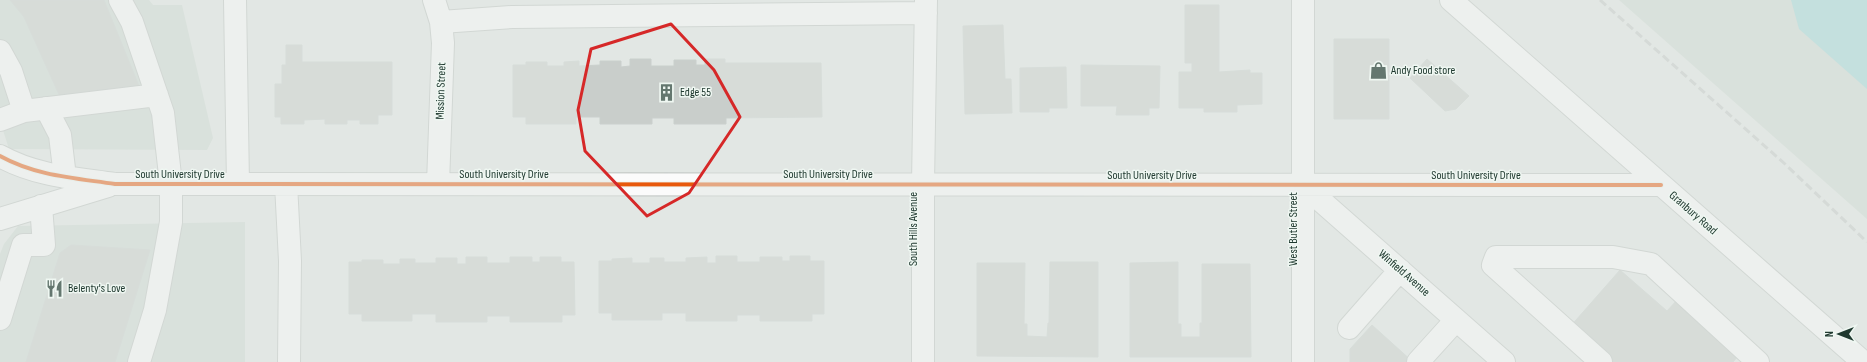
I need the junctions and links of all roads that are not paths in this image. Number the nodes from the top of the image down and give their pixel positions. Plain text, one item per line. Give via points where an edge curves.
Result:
1 (120, 0) edge
2 (235, 0) edge
3 (434, 0) edge
4 (1303, 0) edge
5 (1451, 0) edge
6 (926, 7) edge
7 (440, 22) junction
8 (0, 51) edge
9 (157, 95) junction
10 (46, 108) junction
11 (24, 110) junction
12 (0, 120) edge
13 (0, 156) edge
14 (65, 176) junction
15 (115, 184) junction
16 (171, 184) junction
17 (238, 184) junction
18 (286, 184) junction
19 (438, 184) junction
20 (923, 184) junction
21 (1303, 185) junction
22 (1661, 185) junction
23 (41, 206) junction
24 (0, 219) edge
25 (1400, 270) junction
26 (7, 272) edge
27 (0, 319) edge
28 (1456, 320) junction
29 (1349, 328) dead end
30 (139, 362) edge
31 (289, 362) edge
32 (923, 362) edge
33 (1304, 362) edge
34 (1418, 362) edge
35 (1504, 362) edge
36 (1601, 362) edge
37 (1758, 362) edge
38 (1863, 362) edge

1 - 9 street via 132,22
2 - 17 street
3 - 7 street, Mission Street
4 - 21 street, West Butler Street
5 - 22 street, Granbury Road
6 - 7 street via 512,17
6 - 20 street, South Hills Avenue
7 - 19 street, Mission Street via 443,43
8 - 11 street via 11,71
9 - 10 street
9 - 16 street via 163,113
10 - 11 street
10 - 14 street via 60,135
11 - 12 street
13 - 14 street, South University Drive via 42,173
14 - 15 street, South University Drive
15 - 16 street, South University Drive
15 - 23 street, South University Drive
16 - 17 street, South University Drive
16 - 30 street via 170,230 155,310
17 - 18 street, South University Drive
18 - 19 street, South University Drive
18 - 31 street via 290,261
19 - 20 street, South University Drive
20 - 21 street, South University Drive
20 - 32 street, South Hills Avenue
21 - 22 street, South University Drive
21 - 25 street, Winfield Avenue
21 - 33 street, West Butler Street
22 - 38 street, Granbury Road
23 - 24 street, South University Drive
23 - 26 street via 44,245 23,245
25 - 28 street, Winfield Avenue
25 - 29 street
26 - 27 street
28 - 34 street
28 - 35 street, Winfield Avenue
36 - 37 street via 1493,265 1496,257 1613,257 1651,264

